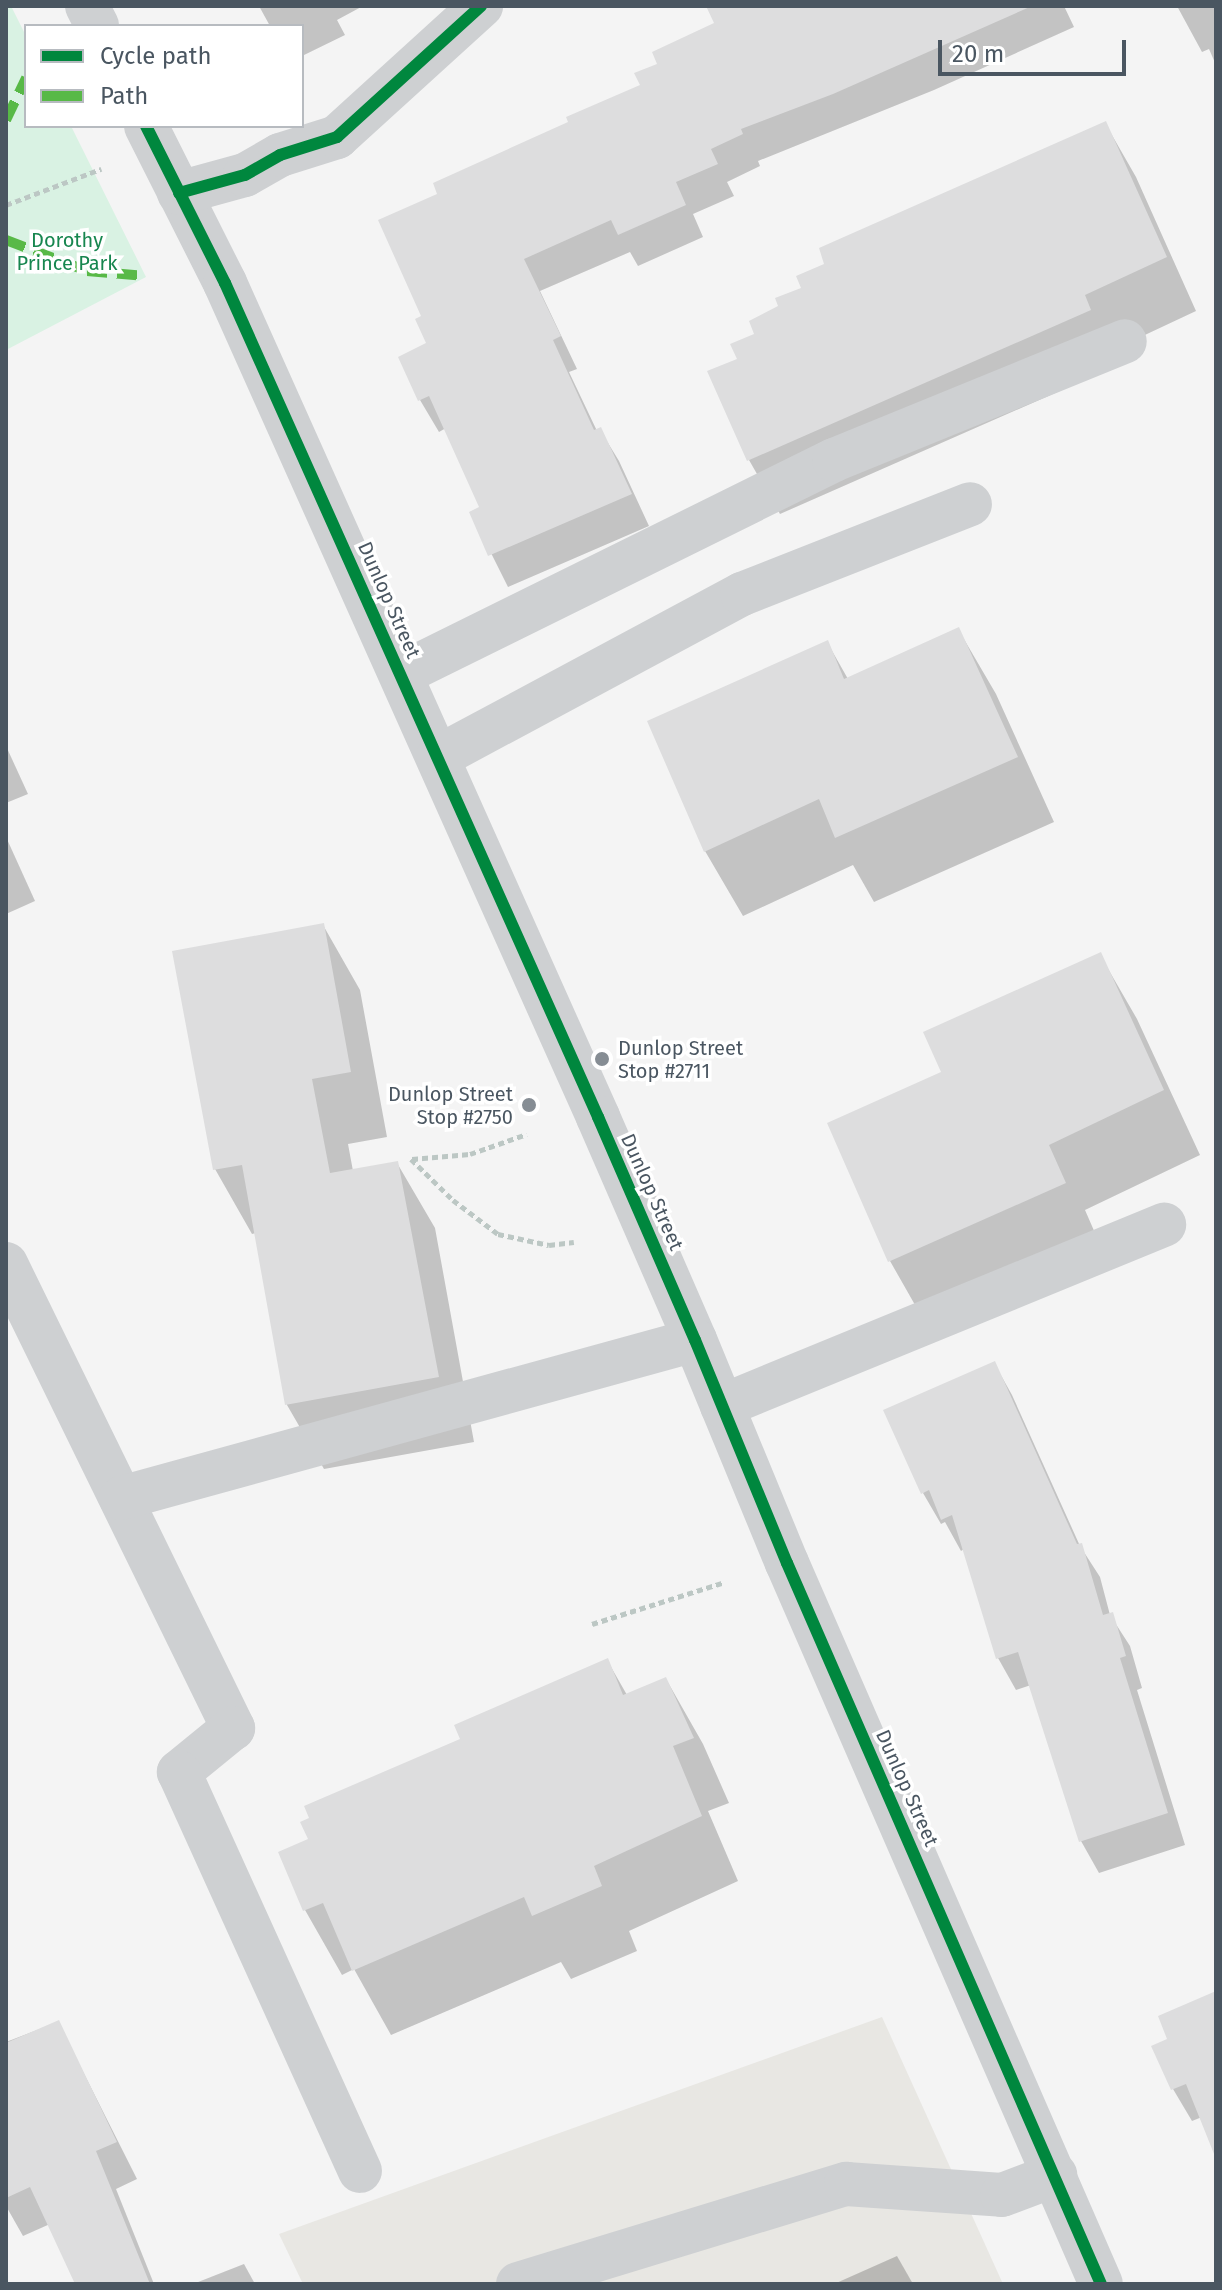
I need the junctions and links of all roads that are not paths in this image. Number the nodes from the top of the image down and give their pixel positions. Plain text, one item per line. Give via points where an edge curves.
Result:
1 (87, 6) edge
2 (481, 6) edge
3 (96, 24) edge
4 (147, 128) edge
5 (179, 193) junction
6 (1125, 341) dead end
7 (970, 504) dead end
8 (401, 674) junction
9 (438, 757) junction
10 (1164, 1225) dead end
11 (6, 1264) edge
12 (695, 1340) junction
13 (722, 1406) junction
14 (121, 1498) junction
15 (360, 2171) dead end
16 (1055, 2175) junction
17 (612, 2270) edge
18 (518, 2284) edge
19 (1101, 2284) edge

1 - 3 street
2 - 5 street via 337,137 280,155 245,175
4 - 5 street, Dunlop Street
5 - 8 street, Dunlop Street via 225,283
6 - 8 street via 834,460
7 - 9 street via 742,594
8 - 9 street, Dunlop Street
9 - 12 street, Dunlop Street
10 - 13 street
11 - 14 street
12 - 13 street, Dunlop Street
12 - 14 street
13 - 16 street, Dunlop Street
14 - 15 street via 233,1728 179,1772
16 - 17 street via 1002,2195 846,2184
16 - 19 street, Dunlop Street
17 - 18 street

